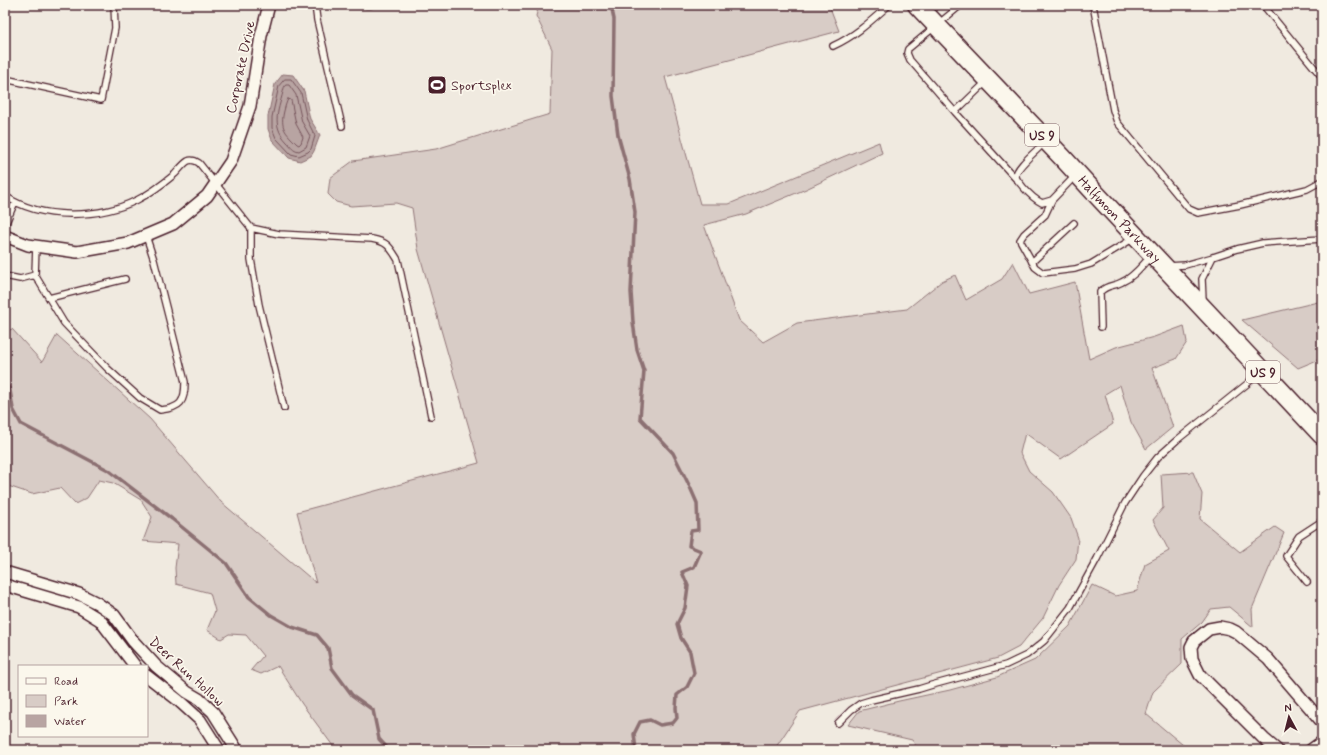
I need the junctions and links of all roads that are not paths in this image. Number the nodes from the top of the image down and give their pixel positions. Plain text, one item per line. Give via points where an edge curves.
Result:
1 (114, 5) edge
2 (269, 5) edge
3 (315, 5) edge
4 (889, 5) edge
5 (917, 5) edge
6 (961, 5) edge
7 (1092, 5) edge
8 (1263, 5) edge
9 (937, 25) junction
10 (833, 46) dead end
11 (1322, 77) edge
12 (5, 79) edge
13 (988, 80) junction
14 (955, 112) junction
15 (342, 126) dead end
16 (1047, 141) junction
17 (1077, 174) junction
18 (1016, 179) junction
19 (1322, 181) edge
20 (215, 184) junction
21 (5, 196) edge
22 (1052, 200) junction
23 (15, 202) junction
24 (1074, 223) dead end
25 (5, 225) edge
26 (251, 228) junction
27 (5, 236) edge
28 (146, 236) junction
29 (1136, 237) junction
30 (1322, 239) edge
31 (36, 246) junction
32 (1213, 258) junction
33 (1158, 261) junction
34 (1032, 262) junction
35 (35, 275) junction
36 (5, 276) edge
37 (125, 279) dead end
38 (48, 298) junction
39 (1204, 309) junction
40 (1101, 327) dead end
41 (1258, 367) junction
42 (284, 408) dead end
43 (431, 416) dead end
44 (1322, 435) edge
45 (1322, 521) edge
46 (5, 572) edge
47 (1307, 582) dead end
48 (5, 585) edge
49 (97, 603) junction
50 (91, 615) junction
51 (134, 665) edge
52 (148, 677) edge
53 (187, 692) junction
54 (178, 700) junction
55 (1322, 722) edge
56 (838, 723) dead end
57 (1322, 742) edge
58 (219, 750) edge
59 (237, 750) edge
60 (1277, 750) edge
61 (1311, 750) edge

1 - 12 lane via 115,28 101,100
2 - 20 street, Corporate Drive via 261,36 250,106 230,161
3 - 15 lane
4 - 10 lane via 860,31
5 - 9 main road, Halfmoon Parkway / US 9
6 - 9 lane
7 - 19 lane via 1117,122 1189,209 1198,213 1240,205 1307,190
8 - 11 lane
9 - 13 main road, Halfmoon Parkway / US 9
9 - 14 lane via 908,48 907,53
13 - 14 lane
13 - 16 main road, Halfmoon Parkway / US 9
14 - 18 lane
16 - 17 main road, Halfmoon Parkway / US 9
16 - 18 lane via 1017,170
17 - 22 lane
17 - 29 main road, Halfmoon Parkway / US 9
18 - 22 lane via 1034,200 1042,203
20 - 23 lane via 199,163 193,160 187,161 166,182 144,196 118,209 102,213 59,213 30,208
20 - 26 lane
20 - 28 street, Corporate Drive via 207,196 173,224
21 - 23 lane
22 - 34 lane via 1045,215 1020,240
23 - 25 lane
24 - 34 lane
26 - 42 lane via 251,259 259,305
26 - 43 lane via 279,234 372,238 390,247 398,260
27 - 31 street, Corporate Drive
28 - 31 street, Corporate Drive via 128,243 77,252
28 - 38 lane via 185,382 183,401 177,406 160,410 140,398 64,324
29 - 33 main road, Halfmoon Parkway / US 9
29 - 34 lane via 1096,261 1075,270 1043,273
30 - 32 lane via 1263,243
31 - 35 lane
32 - 33 lane via 1185,265
32 - 39 lane via 1202,279
33 - 39 main road, Halfmoon Parkway / US 9
33 - 40 lane via 1122,283 1105,287 1100,292
35 - 36 lane via 20,279
35 - 38 lane
37 - 38 lane
39 - 41 main road, Halfmoon Parkway / US 9
41 - 44 main road, Halfmoon Parkway / US 9
41 - 56 lane via 1247,384 1177,440 1158,457 1143,476 1125,503 1070,608 1044,641 1027,655 1006,665 861,703
45 - 47 lane via 1299,536 1286,556
46 - 49 street, Deer Run Hollow via 80,594
48 - 50 street via 79,607
49 - 50 street
49 - 53 street, Deer Run Hollow via 114,614 133,641 156,666
50 - 51 street via 100,620
52 - 54 street, Deer Run Hollow
53 - 54 street
53 - 59 street, Deer Run Hollow via 213,712
54 - 58 street, Deer Run Hollow via 200,720
55 - 60 street via 1268,659 1236,632 1220,627 1209,629 1194,641 1192,647 1192,659 1200,675
57 - 61 street

